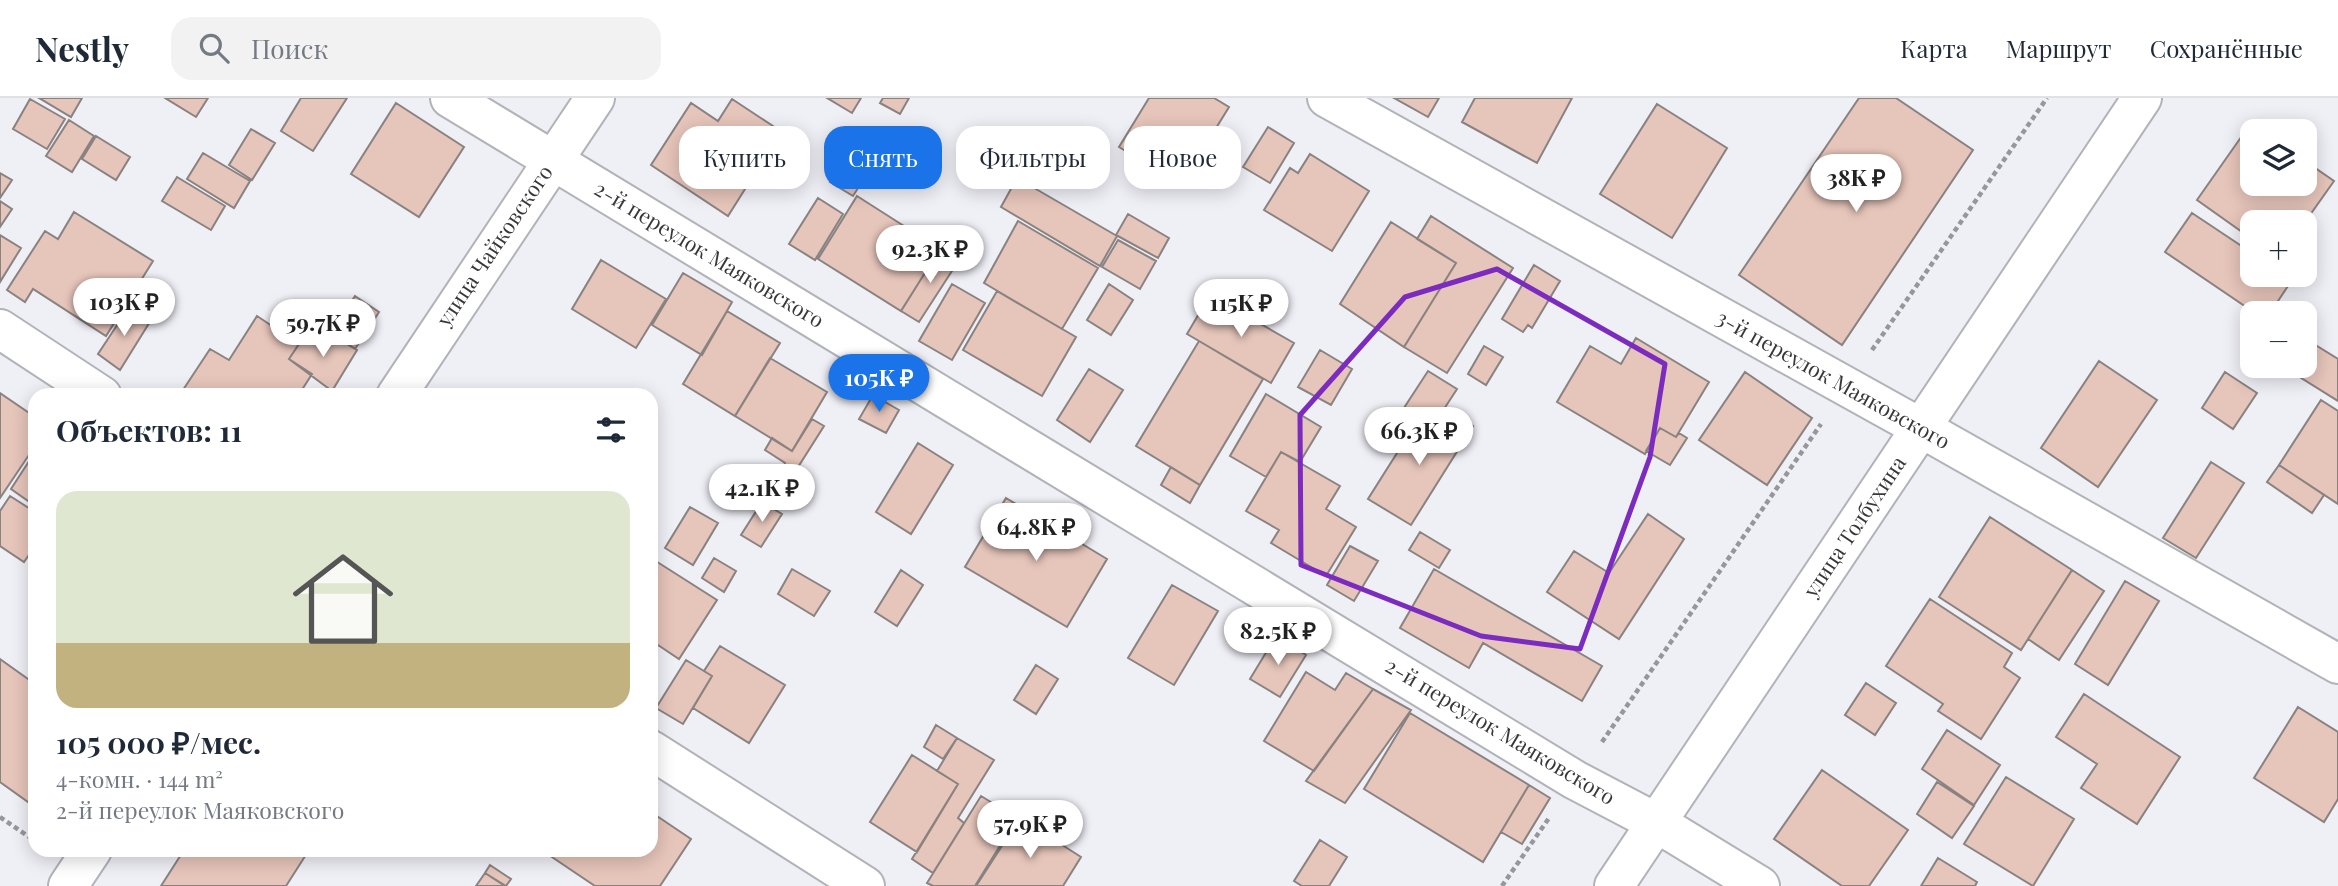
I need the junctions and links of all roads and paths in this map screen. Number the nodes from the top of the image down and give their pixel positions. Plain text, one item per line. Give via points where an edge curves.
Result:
1 (450, 98) edge
2 (595, 98) edge
3 (1326, 98) edge
4 (2047, 98) edge
5 (2142, 98) edge
6 (552, 160) junction
7 (0, 329) edge
8 (90, 388) edge
9 (402, 388) edge
10 (1846, 388) junction
11 (1921, 428) junction
12 (2338, 664) edge
13 (658, 754) edge
14 (1576, 780) junction
15 (0, 817) edge
16 (1657, 823) junction
17 (28, 836) edge
18 (87, 857) edge
19 (68, 886) edge
20 (865, 886) edge
21 (1502, 886) edge
22 (1614, 886) edge
23 (1760, 886) edge

1 - 6 street, 2-й переулок Маяковского
2 - 6 street, улица Чайковского
3 - 10 street, 3-й переулок Маяковского
4 - 10 path
5 - 11 street, улица Толбухина
6 - 9 street, улица Чайковского
6 - 14 street, 2-й переулок Маяковского
7 - 8 street
10 - 11 street, 3-й переулок Маяковского
10 - 14 path
11 - 12 street, 3-й переулок Маяковского
11 - 16 street, улица Толбухина
13 - 20 street
14 - 16 street, 2-й переулок Маяковского
14 - 21 path
15 - 17 path
16 - 22 street, улица Толбухина
16 - 23 street, 2-й переулок Маяковского
18 - 19 street

